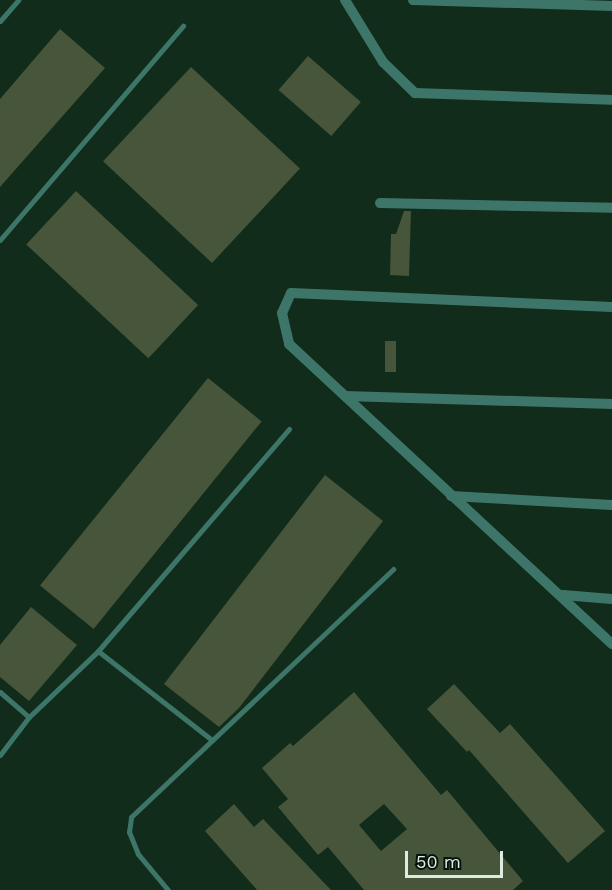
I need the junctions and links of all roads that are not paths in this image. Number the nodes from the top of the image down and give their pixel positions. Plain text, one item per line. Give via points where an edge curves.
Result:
1 (18, 0) edge
2 (345, 0) edge
3 (413, 0) edge
4 (612, 6) edge
5 (0, 21) edge
6 (183, 26) dead end
7 (612, 100) edge
8 (380, 203) dead end
9 (612, 208) edge
10 (0, 240) edge
11 (612, 307) edge
12 (345, 396) junction
13 (612, 404) edge
14 (289, 429) dead end
15 (452, 496) junction
16 (612, 505) edge
17 (393, 569) dead end
18 (563, 595) junction
19 (612, 599) edge
20 (612, 644) edge
21 (98, 651) junction
22 (0, 692) edge
23 (29, 717) junction
24 (212, 740) junction
25 (0, 755) edge
26 (168, 890) edge

1 - 5 lane
2 - 7 street via 383,62 416,93
3 - 4 street
6 - 10 lane
8 - 9 street
11 - 12 street via 291,293 282,313 290,344
12 - 13 street
12 - 15 street
14 - 21 lane
15 - 16 street
15 - 18 street
17 - 24 lane
18 - 19 street
18 - 20 street
21 - 23 lane
21 - 24 lane
22 - 23 lane
23 - 25 lane
24 - 26 lane via 131,817 129,832 138,854

